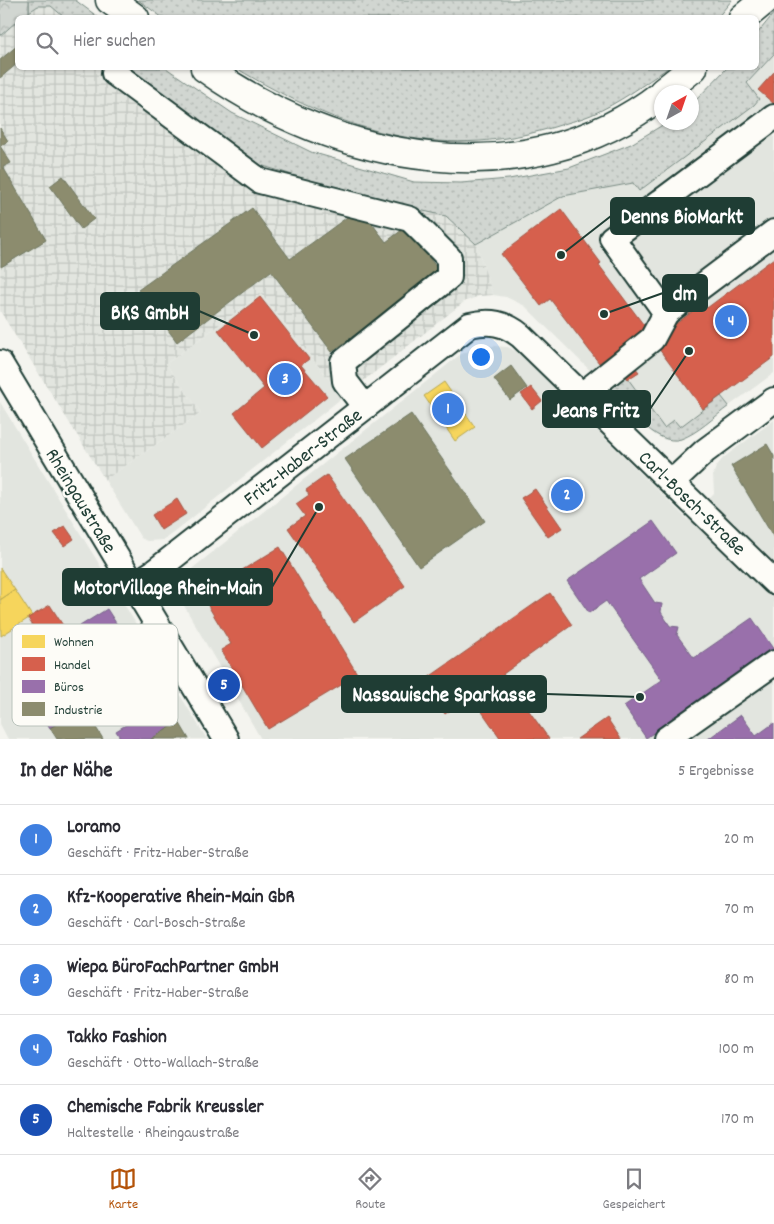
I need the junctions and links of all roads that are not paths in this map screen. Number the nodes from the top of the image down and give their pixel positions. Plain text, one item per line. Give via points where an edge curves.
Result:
1 (110, 0) edge
2 (753, 0) edge
3 (765, 0) edge
4 (130, 15) edge
5 (744, 15) edge
6 (746, 15) edge
7 (208, 70) edge
8 (691, 70) edge
9 (114, 73) dead end
10 (672, 85) edge
11 (654, 98) edge
12 (774, 117) edge
13 (774, 232) edge
14 (666, 313) junction
15 (470, 325) joint
16 (0, 363) edge
17 (583, 394) junction
18 (774, 400) edge
19 (365, 406) junction
20 (672, 482) junction
21 (774, 582) edge
22 (134, 586) junction
23 (157, 624) edge
24 (178, 659) edge
25 (774, 663) edge
26 (226, 739) edge
27 (666, 739) edge

1 - 4 highway
2 - 5 highway
3 - 6 highway
7 - 11 highway via 243,92 315,128 386,151 420,157 464,159 502,156 563,144 598,132
8 - 10 highway
9 - 19 street via 260,181 410,219 449,258 449,277 343,362 345,381
12 - 14 street via 612,238
13 - 14 street
14 - 17 street via 652,339
15 - 17 street, Carl-Bosch-Straße via 493,322 513,329
15 - 19 street, Fritz-Haber-Straße
16 - 22 street, Rheingaustraße
17 - 20 street, Carl-Bosch-Straße
18 - 20 street via 705,451
19 - 22 street, Fritz-Haber-Straße
20 - 21 street, Carl-Bosch-Straße
22 - 23 street, Rheingaustraße
24 - 26 street, Rheingaustraße
25 - 27 street

